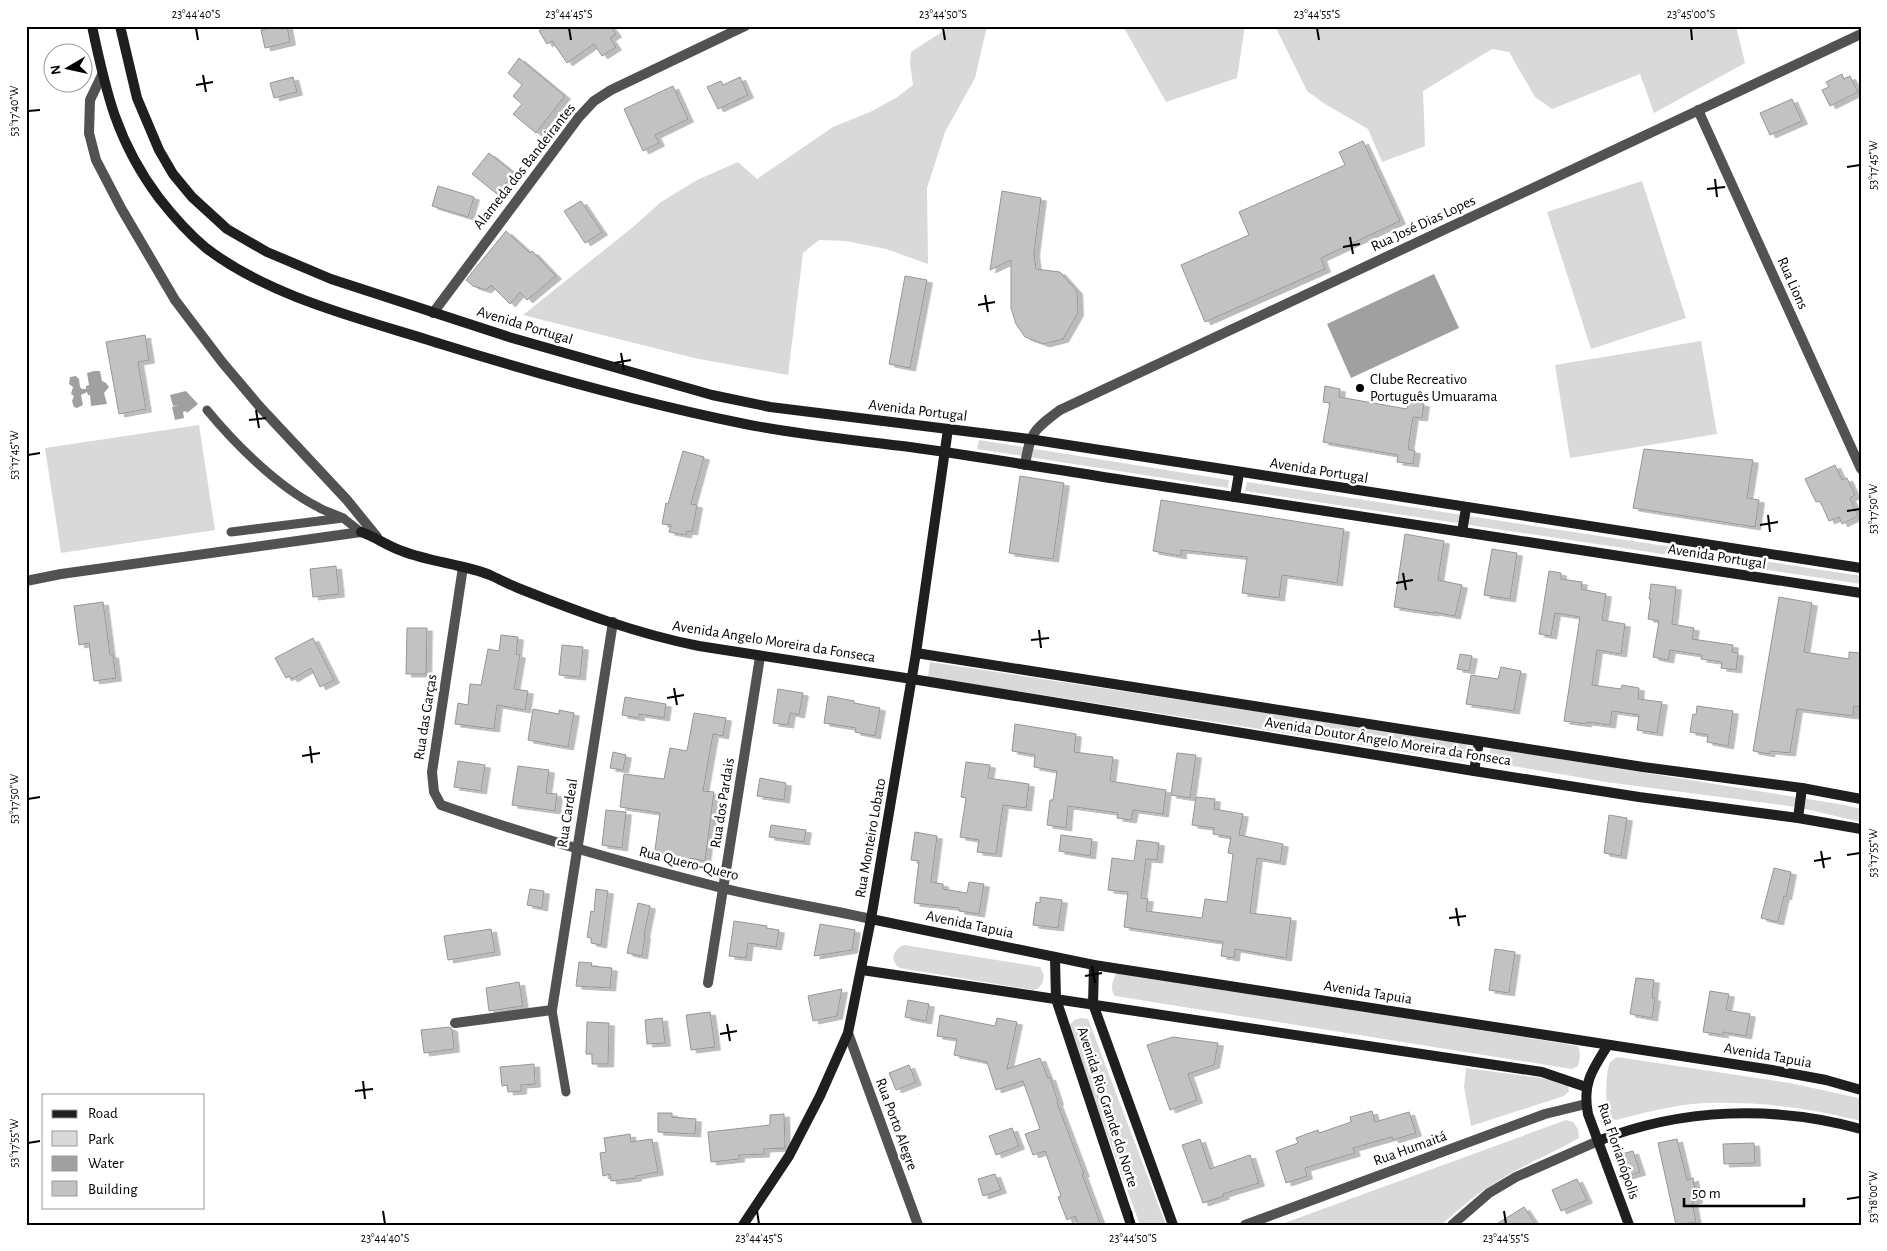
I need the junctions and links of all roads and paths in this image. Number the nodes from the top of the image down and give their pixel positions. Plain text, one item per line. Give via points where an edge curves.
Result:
1 (92, 26) edge
2 (120, 26) edge
3 (745, 26) edge
4 (1861, 34) edge
5 (102, 75) junction
6 (1698, 110) junction
7 (433, 313) junction
8 (207, 410) dead end
9 (948, 429) junction
10 (1029, 439) junction
11 (945, 452) junction
12 (1024, 465) junction
13 (1861, 469) edge
14 (1239, 473) junction
15 (1235, 497) junction
16 (1466, 508) junction
17 (343, 518) junction
18 (231, 532) dead end
19 (361, 532) junction
20 (1462, 532) junction
21 (377, 537) junction
22 (464, 567) junction
23 (1861, 568) edge
24 (26, 581) edge
25 (1861, 593) edge
26 (613, 622) junction
27 (916, 654) junction
28 (760, 657) junction
29 (912, 679) junction
30 (1479, 742) junction
31 (1474, 771) junction
32 (1802, 788) junction
33 (1861, 799) edge
34 (1798, 818) junction
35 (502, 827) joint
36 (1861, 829) edge
37 (577, 849) junction
38 (723, 888) junction
39 (871, 919) junction
40 (1055, 958) junction
41 (1094, 965) junction
42 (862, 970) junction
43 (708, 983) dead end
44 (1056, 999) junction
45 (1093, 1004) junction
46 (552, 1010) junction
47 (455, 1023) dead end
48 (848, 1033) junction
49 (1608, 1045) junction
50 (1586, 1086) junction
51 (1861, 1090) edge
52 (566, 1092) dead end
53 (1586, 1104) junction
54 (1861, 1129) edge
55 (1598, 1141) junction
56 (743, 1225) edge
57 (918, 1225) edge
58 (1131, 1225) edge
59 (1173, 1225) edge
60 (1245, 1225) edge
61 (1452, 1225) edge
62 (1629, 1225) edge

1 - 5 main road, Avenida Portugal
2 - 7 main road, Avenida Portugal via 138,98 159,150 173,174 208,213 244,240 276,256 352,287
3 - 7 street, Alameda dos Bandeirantes via 594,101
4 - 6 street, Rua José Dias Lopes
5 - 11 main road, Avenida Portugal via 122,138 166,207 204,246 269,284 320,306 641,401 750,425
5 - 21 street via 90,100 89,133 96,160 175,300 260,407
6 - 10 street, Rua José Dias Lopes via 1060,410
6 - 13 street, Rua Lions
7 - 9 main road, Avenida Portugal via 712,395 770,407
8 - 17 lane via 225,431 290,490 318,508
9 - 10 main road, Avenida Portugal
9 - 11 main road, Rua Monteiro Lobato
10 - 12 street
10 - 14 main road, Avenida Portugal
11 - 12 main road, Avenida Portugal
11 - 27 main road, Rua Monteiro Lobato
12 - 15 main road, Avenida Portugal
14 - 15 main road
14 - 16 main road, Avenida Portugal
15 - 20 main road, Avenida Portugal
16 - 20 main road
16 - 23 main road, Avenida Portugal
17 - 18 lane
17 - 19 lane
19 - 21 main road, Avenida Angelo Moreira da Fonseca
19 - 24 street
20 - 25 main road, Avenida Portugal
21 - 22 main road, Avenida Angelo Moreira da Fonseca via 404,552
22 - 26 main road, Avenida Angelo Moreira da Fonseca
22 - 35 street, Rua das Garças via 432,772 434,792 441,805
26 - 28 main road, Avenida Angelo Moreira da Fonseca via 668,640
26 - 37 street, Rua Cardeal
27 - 29 main road, Rua Monteiro Lobato
27 - 30 main road, Avenida Doutor Ângelo Moreira da Fonseca
28 - 29 main road, Avenida Angelo Moreira da Fonseca
28 - 38 street, Rua dos Pardais
29 - 31 main road, Avenida Doutor Ângelo Moreira da Fonseca
29 - 39 main road, Rua Monteiro Lobato
30 - 31 main road
30 - 32 main road, Avenida Doutor Ângelo Moreira da Fonseca
31 - 34 main road, Avenida Doutor Ângelo Moreira da Fonseca
32 - 33 main road, Avenida Doutor Ângelo Moreira da Fonseca
32 - 34 main road
34 - 36 main road, Avenida Doutor Ângelo Moreira da Fonseca
35 - 37 street, Rua Quero-Quero
37 - 38 street, Rua Quero-Quero
37 - 46 street, Rua Cardeal
38 - 39 street, Rua Quero-Quero
38 - 43 street, Rua dos Pardais
39 - 40 main road, Avenida Tapuia
39 - 42 main road, Rua Monteiro Lobato
40 - 41 main road, Avenida Tapuia
40 - 44 main road, Avenida Rio Grande do Norte
41 - 45 main road
41 - 49 main road, Avenida Tapuia
42 - 44 main road
42 - 48 main road, Rua Monteiro Lobato
44 - 45 main road
44 - 58 main road, Avenida Rio Grande do Norte
45 - 50 main road via 1542,1072
45 - 59 main road, Avenida Rio Grande do Norte
46 - 47 street
46 - 52 lane
48 - 56 main road, Rua Monteiro Lobato via 789,1156
48 - 57 street, Rua Porto Alegre
49 - 50 main road
49 - 51 main road, Avenida Tapuia via 1772,1070
50 - 53 main road, Rua Florianópolis
53 - 55 main road, Rua Florianópolis
53 - 60 street, Rua Humaitá via 1545,1114
54 - 55 main road via 1783,1114 1725,1113 1664,1121 1628,1129
55 - 61 street via 1516,1177 1489,1193
55 - 62 main road, Rua Florianópolis

